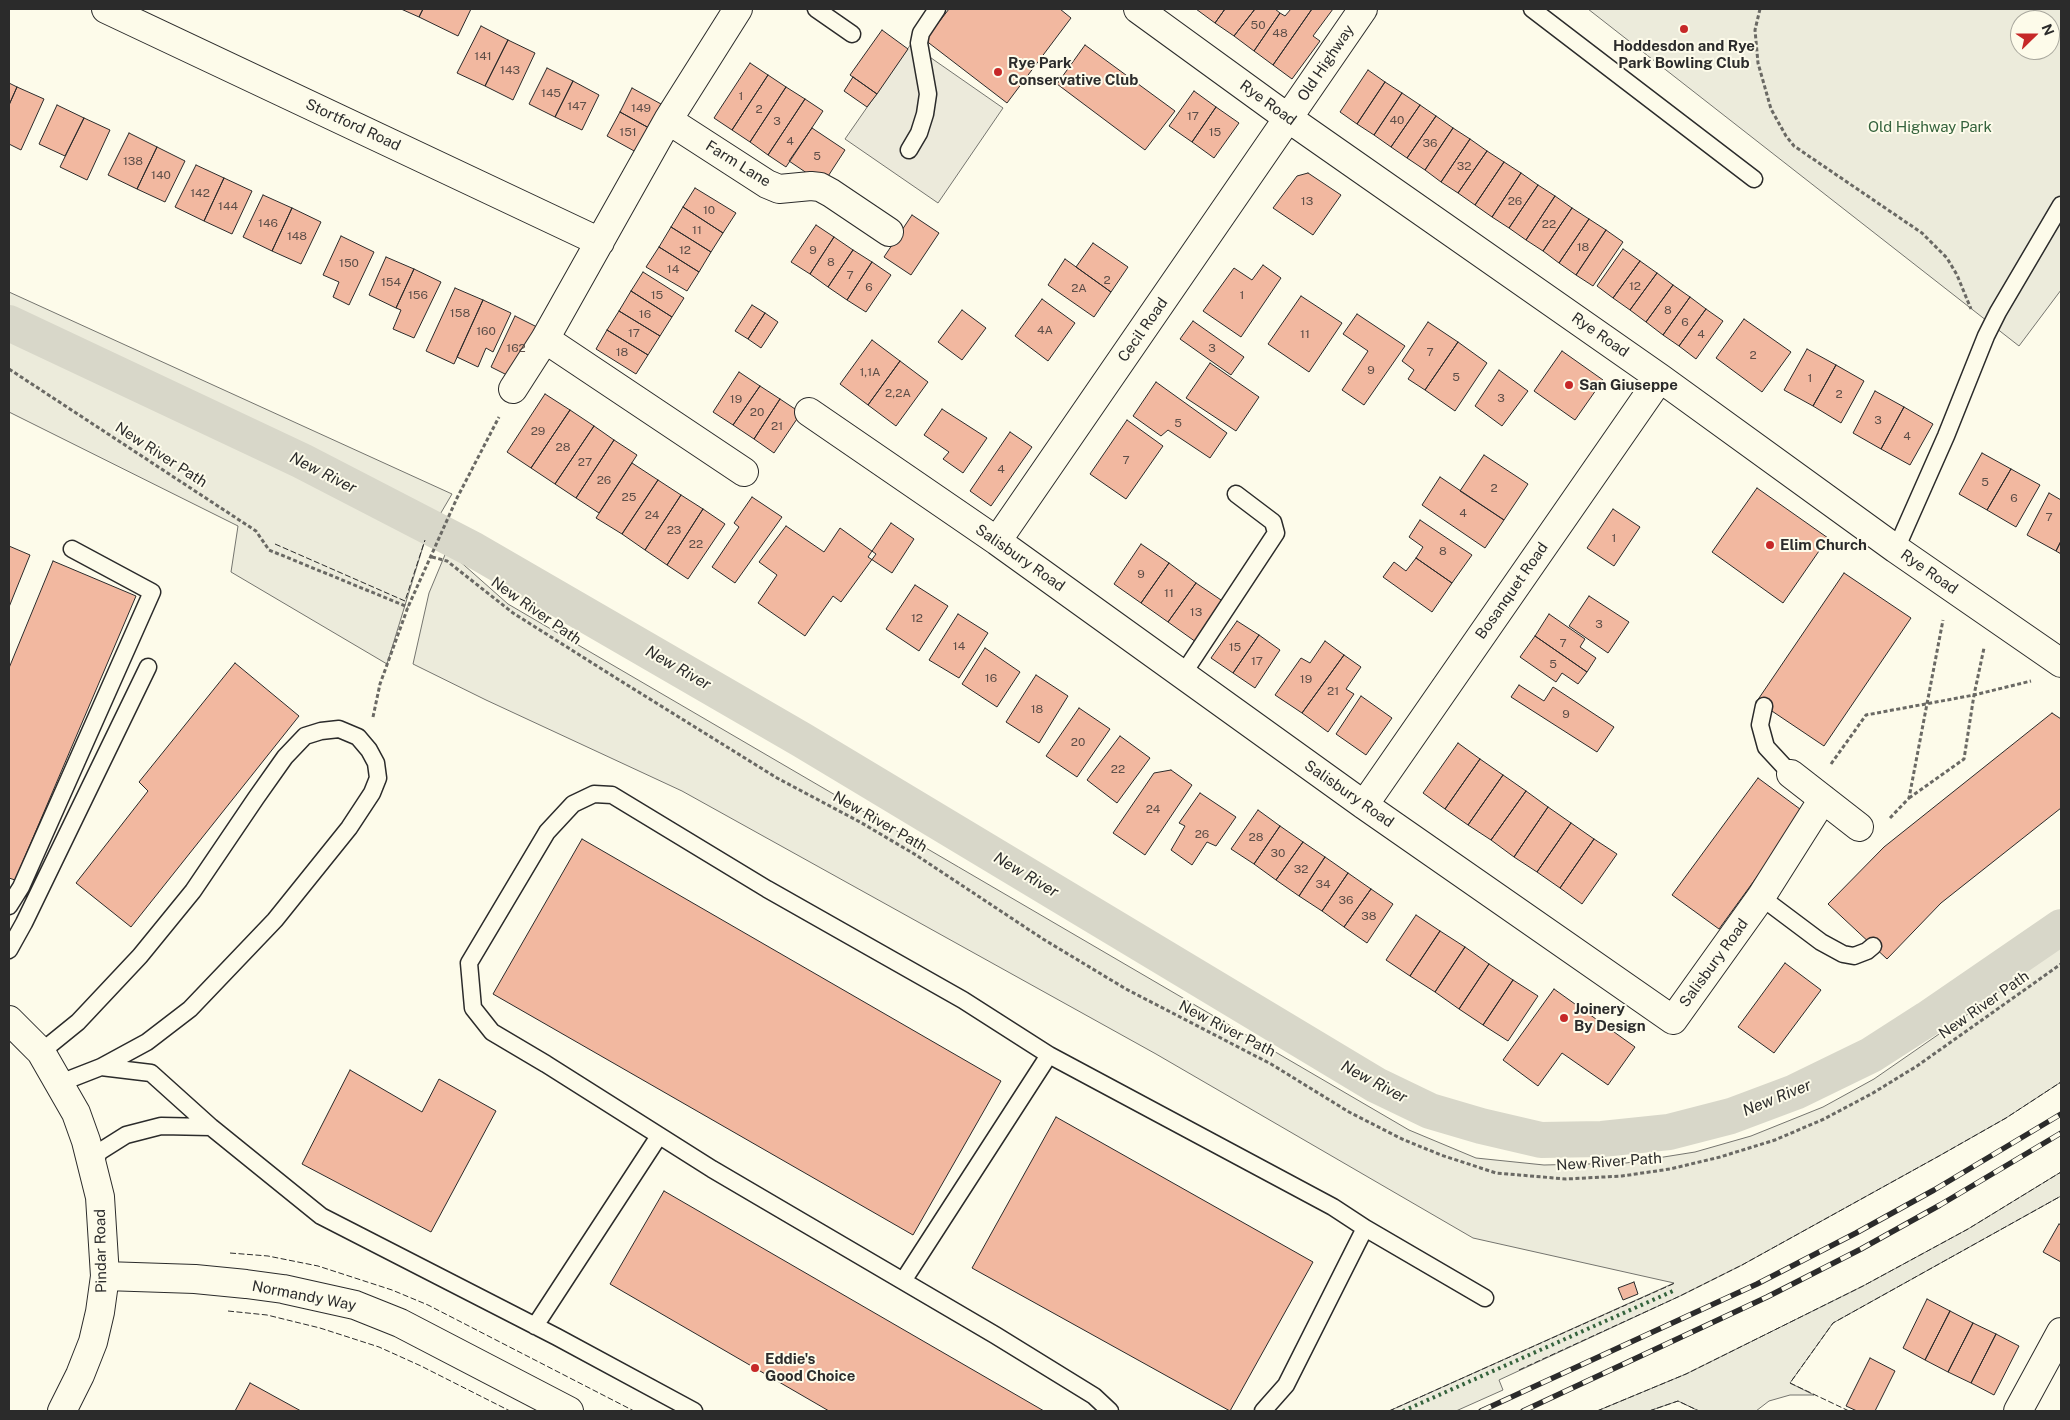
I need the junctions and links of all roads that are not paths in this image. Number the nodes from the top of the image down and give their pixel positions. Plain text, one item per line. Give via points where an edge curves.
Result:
1 (106, 9) edge
2 (738, 9) edge
3 (816, 9) edge
4 (937, 9) edge
5 (1138, 9) edge
6 (1364, 9) edge
7 (1532, 9) edge
8 (852, 34) dead end
9 (681, 98) junction
10 (1288, 118) junction
11 (909, 150) dead end
12 (1754, 178) dead end
13 (2061, 205) edge
14 (889, 232) dead end
15 (600, 242) junction
16 (545, 339) junction
17 (1660, 378) junction
18 (513, 390) road end
19 (809, 412) dead end
20 (744, 472) dead end
21 (1236, 494) dead end
22 (997, 541) junction
23 (72, 549) dead end
24 (1896, 549) junction
25 (2061, 663) edge
26 (148, 667) dead end
27 (1182, 674) junction
28 (1764, 706) dead end
29 (1808, 788) junction
30 (1364, 805) junction
31 (1859, 827) road end
32 (1761, 897) junction
33 (9, 906) edge
34 (1873, 946) dead end
35 (9, 950) edge
36 (9, 1020) edge
37 (41, 1052) junction
38 (1049, 1055) junction
39 (101, 1066) junction
40 (60, 1083) junction
41 (212, 1127) junction
42 (659, 1136) junction
43 (93, 1169) junction
44 (1365, 1228) junction
45 (104, 1276) junction
46 (903, 1281) junction
47 (1485, 1298) dead end
48 (535, 1326) junction
49 (2061, 1332) edge
50 (62, 1411) edge
51 (569, 1411) edge
52 (694, 1411) edge
53 (1110, 1411) edge
54 (1263, 1411) edge
55 (2018, 1411) edge

1 - 15 street, Stortford Road
2 - 9 street
3 - 8 lane
4 - 11 lane via 921,33 919,43 928,94 923,120
5 - 10 street, Rye Road
6 - 10 street, Old Highway
7 - 12 lane
9 - 14 street, Farm Lane via 767,184 779,189 820,188
9 - 15 street
10 - 17 street, Rye Road
10 - 22 street, Cecil Road
13 - 24 lane via 1986,336
15 - 16 street
16 - 18 street
16 - 20 street
17 - 24 street, Rye Road
17 - 30 street, Bosanquet Road
19 - 22 street, Salisbury Road
21 - 27 lane via 1273,522 1276,533
22 - 27 street, Salisbury Road
23 - 33 lane via 152,592 21,887
24 - 25 street, Rye Road
26 - 35 lane
27 - 30 street, Salisbury Road
28 - 29 lane via 1760,725 1766,747
29 - 31 street
29 - 32 street, Salisbury Road
30 - 32 street, Salisbury Road via 1673,1020
32 - 34 lane via 1821,942 1843,954 1854,956 1867,952
36 - 37 street, Pindar Road
37 - 39 lane via 78,1022 140,956 193,891 285,757 304,736 339,729 358,737 376,763 378,778 349,828 275,920 190,1009 147,1042
37 - 40 street, Pindar Road
38 - 42 lane via 963,1000 767,889 612,794 594,794 573,804 547,832 469,963 473,1008 492,1032
38 - 44 lane via 1333,1207
38 - 46 lane
39 - 40 lane
39 - 41 lane via 151,1073
40 - 43 street, Pindar Road via 76,1113
41 - 43 lane via 161,1126 126,1135 99,1152
41 - 48 lane via 321,1216
42 - 46 lane
42 - 48 lane
43 - 45 street, Pindar Road via 104,1234
44 - 47 lane
44 - 54 lane via 1286,1385
45 - 50 street, Pindar Road via 93,1342
45 - 51 street, Normandy Way via 246,1284 355,1305 400,1323
46 - 53 lane via 1094,1396
48 - 52 lane
49 - 55 street

